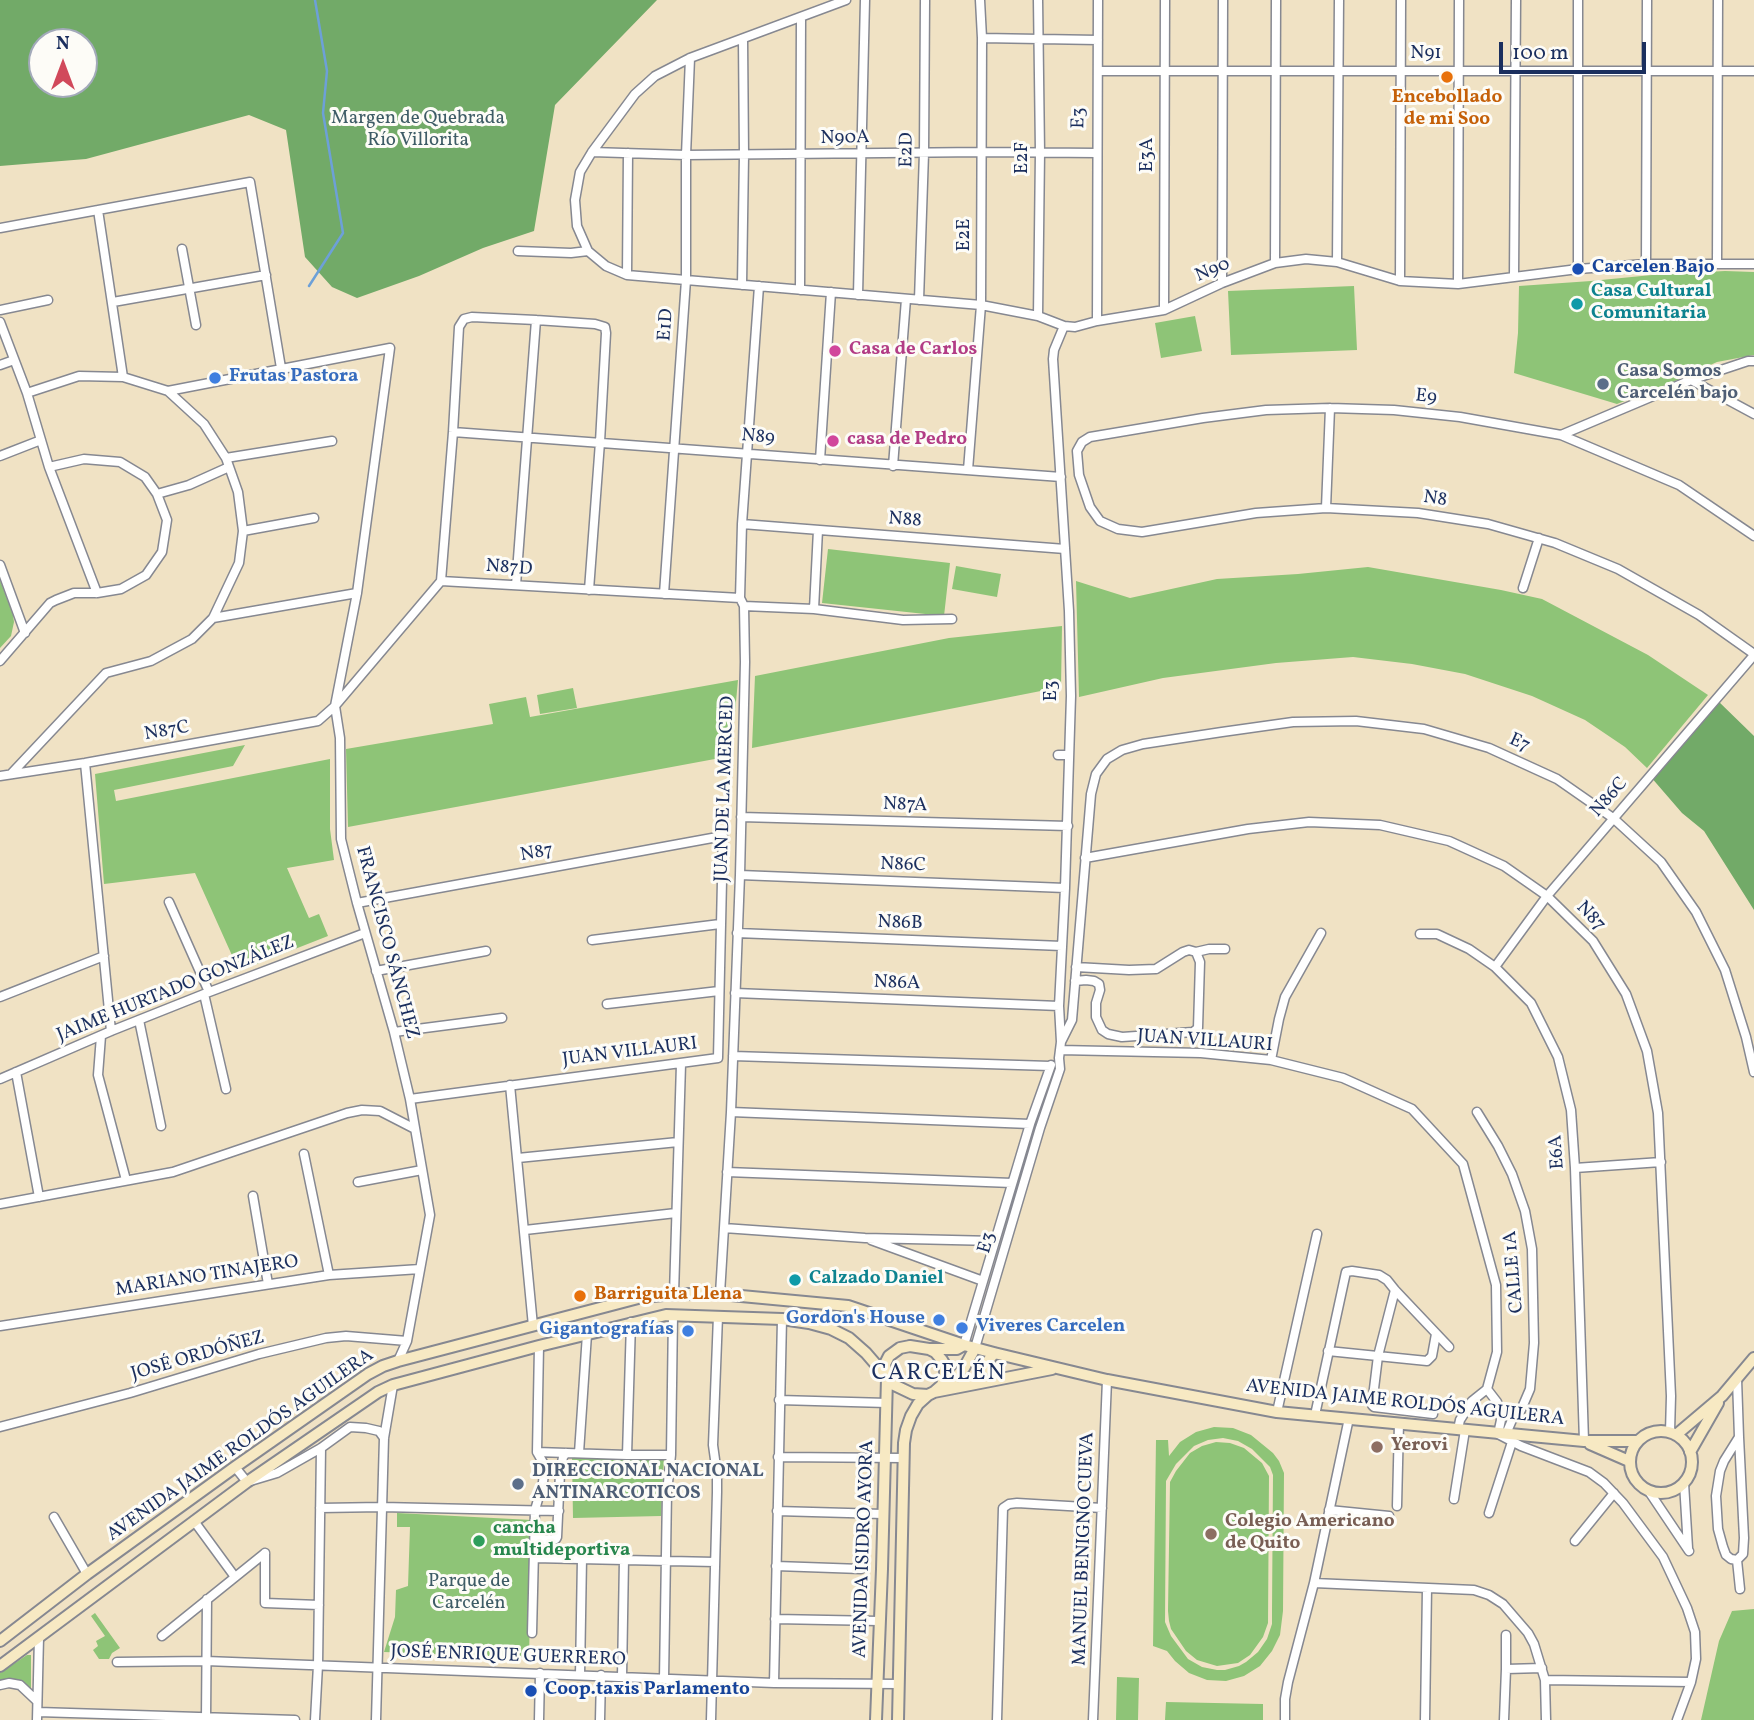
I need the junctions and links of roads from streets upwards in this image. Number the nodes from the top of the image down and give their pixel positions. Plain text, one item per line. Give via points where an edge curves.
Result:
1 (846, 0) edge
2 (865, 0) edge
3 (925, 0) edge
4 (980, 0) edge
5 (1038, 0) edge
6 (1098, 0) edge
7 (1165, 0) edge
8 (1223, 0) edge
9 (1276, 0) edge
10 (1339, 0) edge
11 (1401, 0) edge
12 (1459, 0) edge
13 (1516, 0) edge
14 (1578, 0) edge
15 (1647, 0) edge
16 (1718, 0) edge
17 (801, 16) junction
18 (982, 38) junction
19 (743, 39) junction
20 (1038, 39) junction
21 (1098, 40) junction
22 (690, 58) junction
23 (1339, 70) junction
24 (1099, 71) junction
25 (1165, 71) junction
26 (1223, 71) junction
27 (1276, 71) junction
28 (1401, 71) junction
29 (1459, 71) junction
30 (1515, 71) junction
31 (1578, 71) junction
32 (1647, 71) junction
33 (1718, 71) junction
34 (1754, 71) edge
35 (593, 152) junction
36 (982, 152) junction
37 (1040, 152) junction
38 (628, 153) junction
39 (924, 153) junction
40 (1097, 153) junction
41 (862, 154) junction
42 (687, 155) junction
43 (744, 155) junction
44 (800, 155) junction
45 (98, 210) junction
46 (0, 228) edge
47 (182, 250) dead end
48 (518, 251) dead end
49 (588, 251) junction
50 (1337, 262) junction
51 (1717, 263) junction
52 (1275, 264) junction
53 (1646, 264) junction
54 (1754, 264) edge
55 (1578, 269) junction
56 (266, 275) junction
57 (627, 275) junction
58 (1514, 277) junction
59 (686, 280) junction
60 (1400, 281) junction
61 (1222, 283) junction
62 (1458, 284) junction
63 (742, 285) junction
64 (759, 286) junction
65 (190, 288) junction
66 (800, 290) junction
67 (831, 292) junction
68 (858, 295) junction
69 (906, 299) junction
70 (48, 300) dead end
71 (919, 300) junction
72 (113, 302) junction
73 (982, 305) junction
74 (0, 310) edge
75 (1164, 310) junction
76 (1038, 316) junction
77 (536, 320) junction
78 (1097, 321) junction
79 (0, 322) edge
80 (196, 325) dead end
81 (1065, 326) junction
82 (14, 360) junction
83 (1754, 361) edge
84 (0, 365) edge
85 (281, 368) junction
86 (123, 377) junction
87 (1691, 380) junction
88 (168, 391) junction
89 (27, 393) junction
90 (1330, 408) junction
91 (1754, 414) edge
92 (453, 432) junction
93 (1561, 435) junction
94 (528, 438) junction
95 (41, 440) junction
96 (332, 441) dead end
97 (600, 442) junction
98 (675, 448) junction
99 (747, 453) junction
100 (0, 456) edge
101 (820, 460) junction
102 (227, 463) junction
103 (893, 466) junction
104 (50, 467) junction
105 (968, 470) junction
106 (1060, 477) junction
107 (157, 494) junction
108 (1090, 507) joint
109 (1326, 508) junction
110 (314, 519) dead end
111 (742, 524) junction
112 (818, 530) junction
113 (243, 531) junction
114 (1754, 536) edge
115 (1539, 538) junction
116 (1065, 549) junction
117 (0, 565) edge
118 (441, 581) junction
119 (516, 585) junction
120 (1523, 588) dead end
121 (589, 590) junction
122 (97, 593) junction
123 (358, 593) junction
124 (664, 594) junction
125 (742, 602) junction
126 (814, 609) junction
127 (213, 618) junction
128 (952, 619) dead end
129 (24, 633) junction
130 (1754, 654) edge
131 (0, 661) edge
132 (335, 706) junction
133 (1058, 755) dead end
134 (1068, 755) junction
135 (85, 763) junction
136 (11, 774) junction
137 (0, 776) edge
138 (741, 817) junction
139 (1613, 818) junction
140 (1068, 826) junction
141 (723, 836) joint
142 (1086, 858) junction
143 (740, 875) junction
144 (1065, 888) junction
145 (1547, 896) junction
146 (169, 902) dead end
147 (357, 903) junction
148 (720, 924) junction
149 (365, 933) junction
150 (737, 933) junction
151 (1321, 933) dead end
152 (1420, 934) dead end
153 (593, 940) dead end
154 (1062, 946) junction
155 (1225, 950) dead end
156 (486, 951) dead end
157 (1196, 952) junction
158 (104, 956) junction
159 (1076, 967) junction
160 (1495, 967) junction
161 (376, 971) junction
162 (1075, 981) junction
163 (719, 991) junction
164 (206, 993) junction
165 (735, 993) junction
166 (0, 997) edge
167 (607, 1004) dead end
168 (1059, 1006) junction
169 (502, 1018) dead end
170 (139, 1020) junction
171 (111, 1031) junction
172 (394, 1032) junction
173 (101, 1036) junction
174 (1060, 1050) junction
175 (733, 1056) junction
176 (1271, 1060) junction
177 (681, 1064) junction
178 (1050, 1066) junction
179 (16, 1072) junction
180 (1754, 1072) edge
181 (0, 1079) edge
182 (510, 1084) junction
183 (226, 1089) dead end
184 (410, 1099) junction
185 (731, 1112) junction
186 (1477, 1112) dead end
187 (1030, 1124) junction
188 (161, 1126) dead end
189 (415, 1129) junction
190 (678, 1142) junction
191 (304, 1154) dead end
192 (518, 1158) junction
193 (1661, 1162) junction
194 (1575, 1168) junction
195 (422, 1170) junction
196 (727, 1172) junction
197 (126, 1180) junction
198 (358, 1182) dead end
199 (1013, 1183) junction
200 (253, 1196) dead end
201 (40, 1197) junction
202 (0, 1204) edge
203 (676, 1213) junction
204 (724, 1228) junction
205 (525, 1230) junction
206 (1317, 1234) dead end
207 (865, 1238) junction
208 (995, 1241) junction
209 (420, 1269) junction
210 (329, 1275) junction
211 (984, 1281) junction
212 (268, 1284) junction
213 (1395, 1290) junction
214 (674, 1294) junction
215 (720, 1294) junction
216 (673, 1315) junction
217 (718, 1316) junction
218 (782, 1319) junction
219 (631, 1322) junction
220 (0, 1324) edge
221 (533, 1326) junction
222 (587, 1334) junction
223 (1436, 1334) junction
224 (407, 1341) junction
225 (964, 1345) junction
226 (538, 1346) junction
227 (1449, 1347) dead end
228 (975, 1348) junction
229 (929, 1349) junction
230 (1328, 1351) junction
231 (994, 1353) junction
232 (1378, 1356) junction
233 (1754, 1358) edge
234 (398, 1361) junction
235 (1057, 1368) junction
236 (886, 1377) junction
237 (1737, 1379) junction
238 (1107, 1380) junction
239 (979, 1383) junction
240 (393, 1385) junction
241 (1488, 1388) junction
242 (935, 1390) junction
243 (1722, 1396) junction
244 (779, 1400) junction
245 (887, 1404) junction
246 (1277, 1412) junction
247 (1433, 1414) dead end
248 (1315, 1415) junction
249 (1349, 1418) junction
250 (1399, 1423) junction
251 (0, 1427) edge
252 (1461, 1430) junction
253 (1673, 1434) junction
254 (1506, 1437) junction
255 (1739, 1437) junction
256 (384, 1438) junction
257 (1584, 1441) junction
258 (1638, 1441) junction
259 (321, 1448) junction
260 (537, 1452) junction
261 (1690, 1452) junction
262 (579, 1453) junction
263 (566, 1454) junction
264 (627, 1455) junction
265 (671, 1455) junction
266 (778, 1457) junction
267 (904, 1458) junction
268 (884, 1459) junction
269 (1629, 1461) junction
270 (544, 1463) junction
271 (235, 1466) junction
272 (560, 1473) junction
273 (247, 1482) junction
274 (1684, 1483) junction
275 (1647, 1490) junction
276 (1614, 1493) junction
277 (1454, 1499) dead end
278 (1396, 1506) dead end
279 (382, 1507) junction
280 (320, 1508) junction
281 (1102, 1508) junction
282 (535, 1510) junction
283 (1329, 1510) junction
284 (559, 1511) junction
285 (777, 1511) junction
286 (1489, 1513) dead end
287 (883, 1514) junction
288 (167, 1516) junction
289 (1389, 1516) dead end
290 (54, 1517) dead end
291 (194, 1521) junction
292 (180, 1532) junction
293 (535, 1539) junction
294 (1575, 1541) dead end
295 (534, 1558) junction
296 (582, 1558) junction
297 (624, 1559) junction
298 (1737, 1560) junction
299 (666, 1561) junction
300 (715, 1562) junction
301 (776, 1566) junction
302 (861, 1569) dead end
303 (87, 1574) junction
304 (235, 1577) junction
305 (1314, 1583) junction
306 (1427, 1588) junction
307 (1740, 1589) dead end
308 (207, 1599) junction
309 (319, 1605) junction
310 (775, 1619) junction
311 (879, 1621) junction
312 (532, 1633) dead end
313 (1506, 1635) dead end
314 (162, 1636) dead end
315 (39, 1637) junction
316 (0, 1641) edge
317 (206, 1661) junction
318 (117, 1662) dead end
319 (318, 1665) junction
320 (0, 1666) edge
321 (377, 1667) junction
322 (1542, 1668) junction
323 (1506, 1669) junction
324 (541, 1673) junction
325 (580, 1675) junction
326 (601, 1675) junction
327 (622, 1677) junction
328 (664, 1679) junction
329 (1545, 1680) junction
330 (712, 1681) junction
331 (1691, 1682) junction
332 (774, 1683) junction
333 (879, 1684) junction
334 (899, 1684) junction
335 (0, 1685) edge
336 (37, 1701) junction
337 (37, 1716) edge
338 (93, 1717) edge
339 (148, 1718) edge
340 (206, 1718) edge
341 (263, 1719) edge
342 (295, 1720) edge
343 (315, 1720) edge
344 (376, 1720) edge
345 (539, 1720) edge
346 (600, 1720) edge
347 (711, 1720) edge
348 (876, 1720) edge
349 (898, 1720) edge
350 (997, 1720) edge
351 (1093, 1720) edge
352 (1285, 1720) edge
353 (1425, 1720) edge
354 (1504, 1720) edge
355 (1546, 1720) edge
356 (1677, 1720) edge

1 - 17 street
2 - 41 street
3 - 39 street, E2D
4 - 18 street, E2E
5 - 20 street, E2F
6 - 21 street, E3
7 - 25 street, E3A
8 - 26 street
9 - 27 street
10 - 23 street
11 - 28 street
12 - 29 street
13 - 30 street
14 - 31 street
15 - 32 street
16 - 33 street
17 - 19 street
17 - 44 street
18 - 20 street
18 - 36 street, E2E
19 - 22 street
19 - 43 street
20 - 21 street
20 - 37 street, E2F
21 - 24 street, E3
22 - 35 street via 655,76 635,94
22 - 42 street, E1D
23 - 27 street, N91
23 - 28 street, N91
23 - 50 street
24 - 25 street, N91
24 - 40 street, E3
25 - 26 street, N91
25 - 75 street, E3A
26 - 27 street, N91
26 - 61 street
27 - 52 street
28 - 29 street, N91
28 - 60 street
29 - 30 street, N91
29 - 62 street
30 - 31 street, N91
30 - 58 street
31 - 32 street, N91
31 - 55 street
32 - 33 street, N91
32 - 53 street
33 - 34 street, N91
33 - 51 street
35 - 38 street, N90A
35 - 49 street via 580,172 575,200 577,226
36 - 37 street, N90A
36 - 39 street, N90A
36 - 73 street, E2E
37 - 40 street, N90A
37 - 76 street, E2F
38 - 42 street, N90A
38 - 57 street
39 - 41 street, N90A
39 - 71 street, E2D
40 - 78 street, E3
41 - 44 street, N90A
41 - 68 street
42 - 43 street, N90A
42 - 59 street, E1D
43 - 44 street, N90A
43 - 63 street
44 - 66 street
45 - 46 street
45 - 56 street via 250,181
45 - 72 street
47 - 65 street
48 - 49 street
49 - 57 street
50 - 52 street, N90 via 1306,259
50 - 60 street, N90
51 - 53 street, N90
51 - 54 street, N90
52 - 61 street, N90
53 - 55 street, N90
55 - 58 street, N90
56 - 65 street
56 - 85 street
57 - 59 street, N90
58 - 62 street, N90
59 - 63 street, N90
59 - 98 street, E1D
60 - 62 street, N90
61 - 75 street, N90
63 - 64 street, N90
64 - 66 street, N90
64 - 99 street, JUAN DE LA MERCED
65 - 72 street
65 - 80 street
66 - 67 street, N90
67 - 68 street, N90
67 - 101 street
68 - 69 street, N90
69 - 71 street, N90
69 - 103 street
70 - 74 street
71 - 73 street, N90
72 - 86 street
73 - 76 street, N90
73 - 105 street, E2E
75 - 78 street, N90
76 - 81 street, N90
77 - 92 street via 464,319 459,327
77 - 94 street
77 - 97 street via 605,327
78 - 81 street, N90
79 - 82 street
81 - 106 street, E3 via 1053,359
82 - 84 street
82 - 89 street
83 - 87 street
85 - 88 street
85 - 123 street, FRANCISCO SÁNCHEZ via 390,348
86 - 88 street
86 - 89 street via 79,376
87 - 91 street
87 - 93 street
88 - 102 street via 204,424
89 - 95 street
90 - 93 street, E9 via 1460,417
90 - 108 street, E9 via 1266,410 1090,437 1077,452
90 - 109 street
92 - 94 street, N89
92 - 118 street
93 - 114 street, E9 via 1679,485
94 - 97 street, N89
94 - 119 street
95 - 100 street
95 - 104 street
96 - 102 street
97 - 98 street, N89
97 - 121 street
98 - 99 street, N89
98 - 124 street, E1D
99 - 101 street, N89
99 - 111 street, JUAN DE LA MERCED
101 - 103 street, N89
102 - 107 street via 188,485
102 - 113 street via 238,492
103 - 105 street, N89
104 - 107 street via 84,459 120,462 145,477
104 - 122 street
105 - 106 street, N89
106 - 116 street, E3
107 - 122 street via 167,520 162,552 146,575 121,589
108 - 109 street, N8 via 1100,521 1142,532 1256,513
109 - 115 street, N8 via 1418,513
110 - 113 street
111 - 112 street, N88
111 - 125 street, JUAN DE LA MERCED
112 - 116 street, N88
112 - 126 street
113 - 127 street via 239,563
115 - 120 street
115 - 130 street, N8 via 1618,569 1699,615
116 - 134 street, E3
117 - 129 street
118 - 119 street, N87D
118 - 132 street
119 - 121 street, N87D
121 - 124 street, N87D
122 - 129 street via 74,593 55,600
123 - 127 street
123 - 132 street, FRANCISCO SÁNCHEZ
124 - 125 street, N87D
125 - 126 street
125 - 138 street, JUAN DE LA MERCED
126 - 128 street via 903,620
127 - 136 street via 192,639 151,661 106,673
129 - 131 street
130 - 139 street, N86C
132 - 135 street, N87C via 318,721
132 - 147 street, FRANCISCO SÁNCHEZ via 340,738 341,839
133 - 134 street
134 - 140 street, E3
135 - 136 street, N87C
135 - 158 street
136 - 137 street, N87C
138 - 140 street, N87A
138 - 143 street, JUAN DE LA MERCED
139 - 142 street, E7 via 1557,779 1489,748 1424,729 1356,721 1293,722 1143,744 1107,759 1096,774 1091,794
139 - 145 street, N86C
139 - 180 street, E7 via 1661,862 1696,912 1725,970
140 - 144 street, E3
141 - 147 street, N87
141 - 148 street, JUAN VILLAURI
142 - 145 street, N87 via 1309,822 1380,825 1449,841 1504,866
142 - 159 street
143 - 144 street, N86C
143 - 150 street, JUAN DE LA MERCED
144 - 154 street, E3
145 - 160 street, N86C
145 - 193 street, N87 via 1593,940 1626,994 1647,1051
146 - 164 street
147 - 149 street, FRANCISCO SÁNCHEZ
148 - 153 street
148 - 163 street, JUAN VILLAURI
149 - 161 street, FRANCISCO SÁNCHEZ
149 - 164 street, JAIME HURTADO GONZÁLEZ
150 - 154 street, N86B
150 - 165 street, JUAN DE LA MERCED
151 - 176 street via 1285,997
152 - 160 street, E6A via 1437,933
154 - 168 street, E3
155 - 157 street
156 - 161 street
157 - 159 street via 1182,952 1156,969
157 - 162 street via 1199,1008 1198,1028 1193,1032 1108,1034 1096,1017 1099,984
158 - 166 street
158 - 171 street
159 - 162 street
160 - 194 street, E6A via 1531,1003 1558,1058 1571,1110
161 - 172 street, FRANCISCO SÁNCHEZ
162 - 174 street via 1072,1020
163 - 167 street
163 - 177 street, JUAN VILLAURI via 718,1058
164 - 170 street, JAIME HURTADO GONZÁLEZ
164 - 183 street
165 - 168 street, N86A
165 - 175 street, JUAN DE LA MERCED
168 - 174 street, E3
169 - 172 street
170 - 171 street, JAIME HURTADO GONZÁLEZ
170 - 188 street
171 - 173 street, JAIME HURTADO GONZÁLEZ
172 - 184 street, FRANCISCO SÁNCHEZ
173 - 179 street, JAIME HURTADO GONZÁLEZ
173 - 197 street via 98,1075
174 - 176 street, JUAN VILLAURI via 1201,1053
174 - 178 street, E3
174 - 228 street, E3 via 1060,1069
175 - 178 street
175 - 185 street, JUAN DE LA MERCED
176 - 241 street, JUAN VILLAURI via 1343,1078 1412,1109 1463,1164 1496,1285 1497,1352
177 - 182 street, JUAN VILLAURI
177 - 190 street
178 - 187 street, E3
179 - 181 street, JAIME HURTADO GONZÁLEZ
179 - 201 street
182 - 184 street, JUAN VILLAURI
182 - 192 street
184 - 189 street, FRANCISCO SÁNCHEZ
185 - 187 street
185 - 196 street, JUAN DE LA MERCED
186 - 254 street, CALLE 1A via 1512,1174 1532,1249 1530,1389
187 - 199 street, E3
189 - 195 street, FRANCISCO SÁNCHEZ
189 - 197 street via 380,1111 362,1110 173,1172
190 - 192 street
190 - 203 street
191 - 210 street
192 - 205 street
193 - 194 street
193 - 253 street, N87
194 - 257 street, E6A
195 - 198 street
195 - 209 street, FRANCISCO SÁNCHEZ via 430,1215
196 - 199 street
196 - 204 street, JUAN DE LA MERCED
197 - 201 street
199 - 208 street, E3
200 - 212 street
201 - 202 street
203 - 205 street
203 - 214 street
204 - 207 street
204 - 215 street, JUAN DE LA MERCED
205 - 221 street
206 - 246 street
207 - 208 street
207 - 211 street
208 - 211 street, E3
209 - 210 street, MARIANO TINAJERO
209 - 224 street, FRANCISCO SÁNCHEZ
210 - 212 street, MARIANO TINAJERO
211 - 225 street, E3
212 - 220 street, MARIANO TINAJERO
213 - 223 street
213 - 230 street via 1383,1277 1346,1272
213 - 232 street
214 - 215 street, AVENIDA JAIME ROLDÓS AGUILERA
214 - 221 street, AVENIDA JAIME ROLDÓS AGUILERA via 642,1297
215 - 225 street, AVENIDA JAIME ROLDÓS AGUILERA via 848,1306
216 - 217 street, AVENIDA JAIME ROLDÓS AGUILERA
216 - 219 street, AVENIDA JAIME ROLDÓS AGUILERA
216 - 265 street
217 - 218 street, AVENIDA JAIME ROLDÓS AGUILERA
217 - 300 street
218 - 236 street, AVENIDA JAIME ROLDÓS AGUILERA via 809,1322 849,1338
218 - 244 street
219 - 222 street, AVENIDA JAIME ROLDÓS AGUILERA
219 - 264 street
221 - 234 street, AVENIDA JAIME ROLDÓS AGUILERA
222 - 226 street, AVENIDA JAIME ROLDÓS AGUILERA
222 - 262 street
223 - 227 street
223 - 232 street via 1433,1356 1427,1361
224 - 234 street, FRANCISCO SÁNCHEZ
224 - 251 street, JOSÉ ORDÓÑEZ via 326,1338
225 - 228 street, AVENIDA JAIME ROLDÓS AGUILERA
225 - 229 street
226 - 240 street, AVENIDA JAIME ROLDÓS AGUILERA
226 - 260 street
228 - 231 street, AVENIDA JAIME ROLDÓS AGUILERA
228 - 242 street, E3 via 955,1378
229 - 236 street via 910,1346 894,1350 885,1364
229 - 242 street via 945,1365 945,1376
230 - 232 street
230 - 248 street
231 - 235 street, AVENIDA JAIME ROLDÓS AGUILERA
231 - 239 street
232 - 247 street via 1374,1407
233 - 237 street
234 - 271 street, AVENIDA JAIME ROLDÓS AGUILERA via 369,1374
235 - 238 street, AVENIDA JAIME ROLDÓS AGUILERA
235 - 239 street
236 - 242 street via 913,1394
236 - 245 street, AVENIDA ISIDRO AYORA
237 - 243 street
237 - 255 street
238 - 246 street, AVENIDA JAIME ROLDÓS AGUILERA
238 - 281 street, MANUEL BENIGNO CUEVA
239 - 242 street
240 - 256 street
240 - 273 street, AVENIDA JAIME ROLDÓS AGUILERA
241 - 252 street, JUAN VILLAURI via 1472,1401 1460,1420
241 - 254 street via 1497,1402
242 - 267 street, AVENIDA ISIDRO AYORA via 918,1404 908,1423
243 - 253 street
243 - 261 street
244 - 245 street
244 - 266 street
245 - 268 street, AVENIDA ISIDRO AYORA
246 - 248 street, AVENIDA JAIME ROLDÓS AGUILERA
248 - 249 street, AVENIDA JAIME ROLDÓS AGUILERA
249 - 250 street, AVENIDA JAIME ROLDÓS AGUILERA
249 - 283 street
250 - 252 street, AVENIDA JAIME ROLDÓS AGUILERA
250 - 278 street
252 - 254 street, AVENIDA JAIME ROLDÓS AGUILERA
252 - 277 street, JUAN VILLAURI
253 - 258 street via 1653,1432
253 - 261 street
254 - 257 street, AVENIDA JAIME ROLDÓS AGUILERA
254 - 276 street via 1589,1472
254 - 286 street
255 - 298 street via 1744,1546
255 - 298 street via 1720,1471 1716,1496 1723,1547 1726,1555
256 - 259 street via 379,1431 350,1427
256 - 279 street
257 - 258 street, AVENIDA JAIME ROLDÓS AGUILERA
257 - 269 street, AVENIDA JAIME ROLDÓS AGUILERA
258 - 269 street
259 - 273 street via 277,1473
259 - 280 street
260 - 263 street
260 - 270 street
261 - 274 street via 1691,1468
262 - 263 street
262 - 264 street
263 - 272 street
264 - 265 street
265 - 299 street
266 - 268 street
266 - 285 street
267 - 268 street
267 - 334 street, AVENIDA ISIDRO AYORA
268 - 287 street, AVENIDA ISIDRO AYORA
269 - 275 street via 1632,1475
270 - 272 street
270 - 282 street
271 - 273 street
271 - 288 street, AVENIDA JAIME ROLDÓS AGUILERA
272 - 284 street
273 - 291 street, AVENIDA JAIME ROLDÓS AGUILERA
274 - 275 street via 1671,1492
274 - 275 street via 1689,1551
276 - 294 street
276 - 331 street via 1663,1557 1687,1608 1695,1632
279 - 280 street
279 - 282 street
279 - 321 street
280 - 309 street
281 - 350 street via 1017,1503 1003,1508
281 - 351 street, MANUEL BENIGNO CUEVA
282 - 284 street
282 - 293 street
283 - 289 street
283 - 305 street
284 - 293 street via 556,1539
285 - 287 street
285 - 301 street
287 - 311 street, AVENIDA ISIDRO AYORA
288 - 292 street
288 - 303 street, AVENIDA JAIME ROLDÓS AGUILERA
290 - 303 street
291 - 292 street, AVENIDA JAIME ROLDÓS AGUILERA
291 - 304 street
292 - 315 street, AVENIDA JAIME ROLDÓS AGUILERA
293 - 295 street
295 - 296 street
295 - 312 street
296 - 297 street
296 - 325 street
297 - 299 street
297 - 327 street
298 - 307 street
299 - 300 street
299 - 328 street
300 - 330 street
301 - 302 street
301 - 310 street
303 - 316 street, AVENIDA JAIME ROLDÓS AGUILERA
304 - 308 street
304 - 309 street via 265,1553 265,1603
305 - 306 street
305 - 352 street via 1288,1682
306 - 322 street via 1474,1590 1503,1604 1528,1633
306 - 353 street
308 - 314 street
308 - 317 street
309 - 319 street
310 - 311 street
310 - 332 street
311 - 333 street, AVENIDA ISIDRO AYORA
313 - 323 street
315 - 320 street, AVENIDA JAIME ROLDÓS AGUILERA
315 - 336 street
317 - 318 street, JOSÉ ENRIQUE GUERRERO
317 - 319 street, JOSÉ ENRIQUE GUERRERO
317 - 340 street
319 - 321 street, JOSÉ ENRIQUE GUERRERO
319 - 343 street
321 - 324 street, JOSÉ ENRIQUE GUERRERO
321 - 344 street
322 - 323 street
322 - 329 street
323 - 354 street
324 - 325 street, JOSÉ ENRIQUE GUERRERO
324 - 345 street
325 - 326 street, JOSÉ ENRIQUE GUERRERO
326 - 327 street, JOSÉ ENRIQUE GUERRERO
326 - 346 street
327 - 328 street, JOSÉ ENRIQUE GUERRERO
328 - 330 street, JOSÉ ENRIQUE GUERRERO
329 - 331 street
329 - 355 street
330 - 332 street, JOSÉ ENRIQUE GUERRERO
330 - 347 street
331 - 356 street
332 - 333 street, JOSÉ ENRIQUE GUERRERO
333 - 334 street, JOSÉ ENRIQUE GUERRERO
333 - 348 street, AVENIDA ISIDRO AYORA
334 - 349 street, AVENIDA ISIDRO AYORA
335 - 336 street via 20,1685
336 - 337 street
337 - 338 street
338 - 339 street
339 - 340 street
340 - 341 street
341 - 342 street

